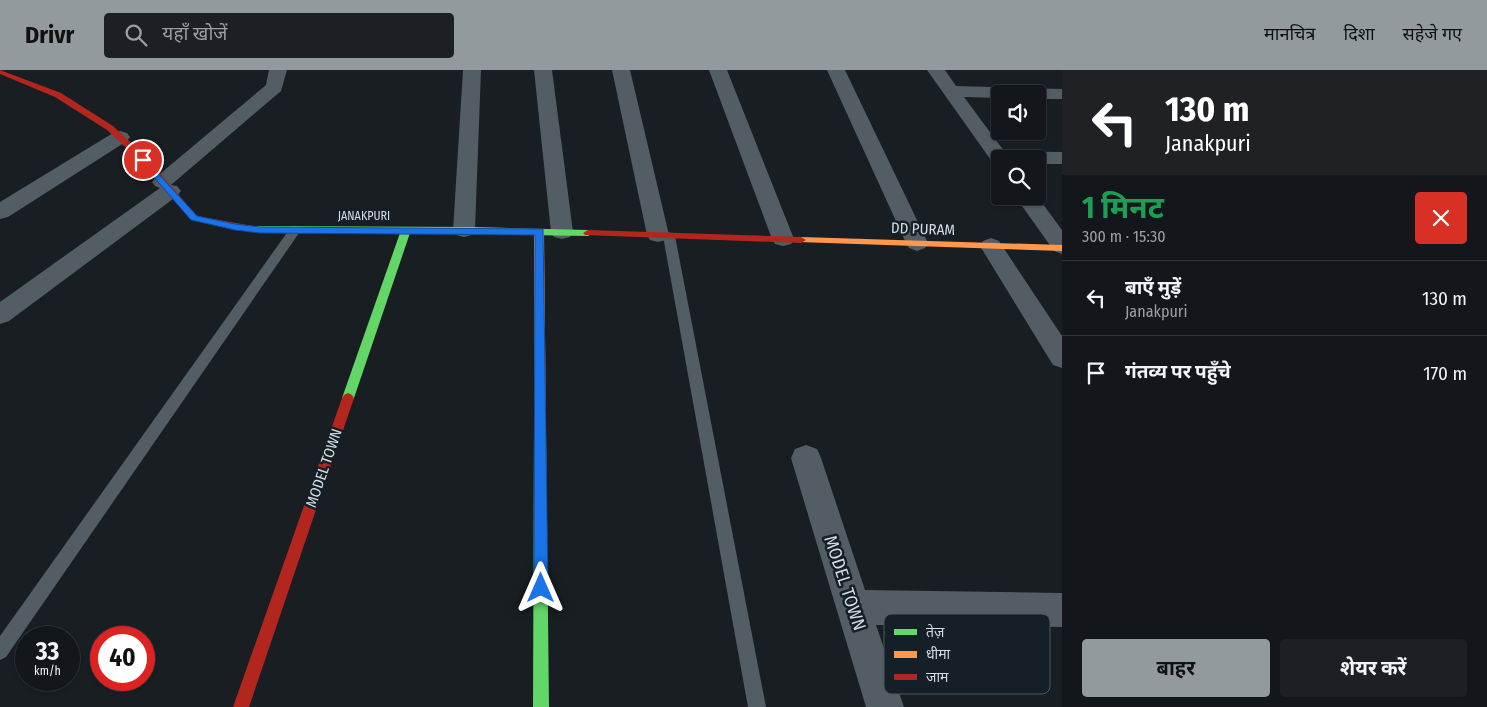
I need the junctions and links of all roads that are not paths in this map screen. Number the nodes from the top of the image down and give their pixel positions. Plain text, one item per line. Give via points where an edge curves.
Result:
1 (278, 70) edge
2 (472, 70) edge
3 (543, 70) edge
4 (621, 70) edge
5 (718, 70) edge
6 (836, 70) edge
7 (936, 70) edge
8 (7, 72) edge
9 (952, 91) junction
10 (1062, 94) edge
11 (120, 137) junction
12 (993, 150) edge
13 (1046, 158) edge
14 (1062, 158) edge
15 (166, 186) junction
16 (1032, 205) edge
17 (0, 212) edge
18 (295, 230) junction
19 (406, 230) junction
20 (464, 230) junction
21 (540, 232) junction
22 (562, 232) junction
23 (664, 236) junction
24 (783, 239) junction
25 (917, 244) junction
26 (991, 246) junction
27 (1062, 247) edge
28 (0, 316) edge
29 (1062, 358) edge
30 (806, 458) dead end
31 (853, 607) junction
32 (1062, 610) edge
33 (0, 651) edge
34 (241, 707) edge
35 (541, 707) edge
36 (757, 707) edge
37 (885, 707) edge

1 - 15 street via 275,87
2 - 20 street
3 - 22 street
4 - 23 street
5 - 24 street
6 - 25 street
7 - 9 street
8 - 11 street, JANAKPURI via 58,94
9 - 10 street
9 - 12 street
11 - 15 street, JANAKPURI
11 - 17 street
13 - 14 street
15 - 18 street, JANAKPURI via 194,218 235,227
15 - 28 street
16 - 27 street
18 - 19 street, JANAKPURI
18 - 33 lane
19 - 20 street, JANAKPURI
19 - 34 street, MODEL TOWN
20 - 21 street, JANAKPURI
21 - 22 street, JANAKPURI
21 - 35 street
22 - 23 street, JANAKPURI
23 - 24 street, JANAKPURI
23 - 36 lane
24 - 25 street, DD PURAM
25 - 26 street, DD PURAM
26 - 27 street, DD PURAM
26 - 29 street
30 - 31 street, MODEL TOWN
31 - 32 street
31 - 37 street, MODEL TOWN

